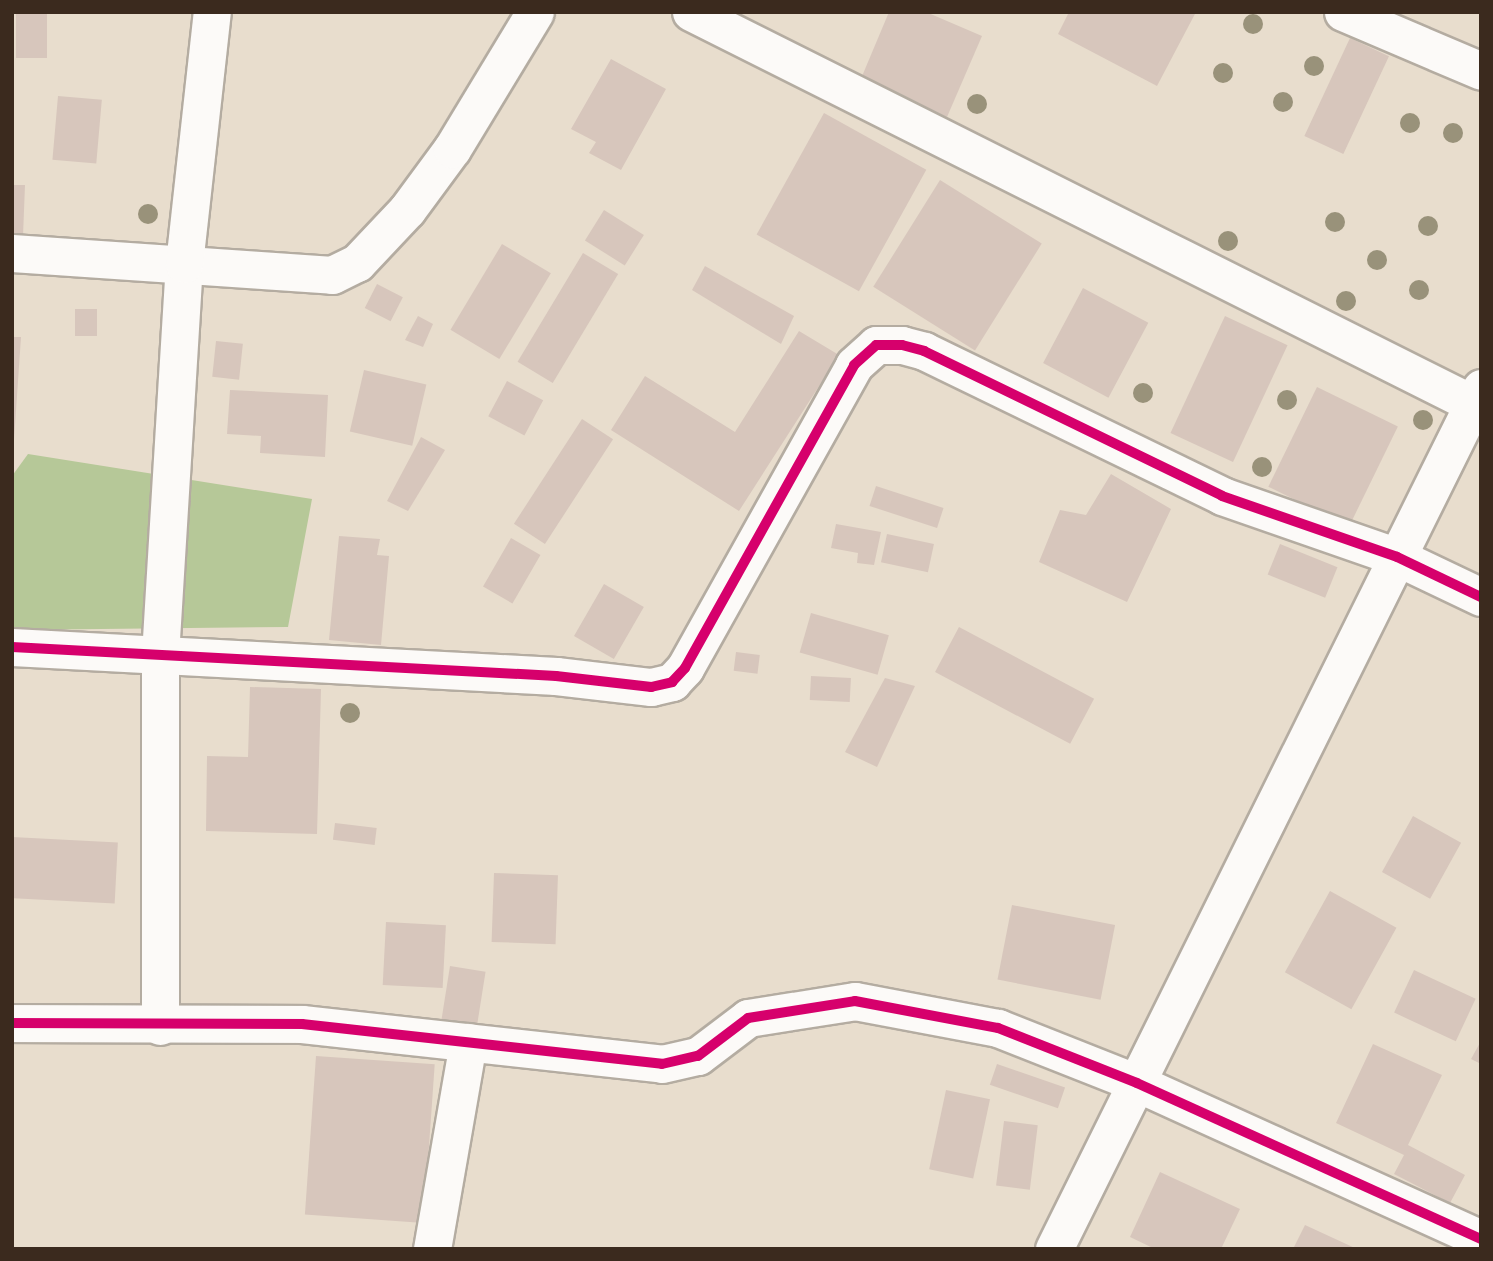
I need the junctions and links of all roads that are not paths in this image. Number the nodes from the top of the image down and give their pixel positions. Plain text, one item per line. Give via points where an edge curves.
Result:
1 (212, 12) edge
2 (535, 12) edge
3 (691, 12) edge
4 (1343, 12) edge
5 (1481, 71) edge
6 (12, 253) edge
7 (184, 264) junction
8 (1477, 396) edge
9 (1397, 557) junction
10 (1481, 597) edge
11 (12, 647) edge
12 (160, 655) junction
13 (12, 1023) edge
14 (160, 1026) junction
15 (468, 1042) junction
16 (1136, 1083) junction
17 (1481, 1239) edge
18 (432, 1249) edge
19 (1054, 1249) edge
20 (1476, 1249) edge

1 - 7 street
2 - 7 street via 452,149 407,210 357,263 332,275
3 - 8 street
4 - 5 street
6 - 7 street
7 - 12 street
8 - 9 street
9 - 10 street
9 - 12 street via 1222,496 925,351 876,345 855,365 685,668 672,682 651,687 555,676
9 - 16 street
11 - 12 street
12 - 14 street
13 - 14 street
14 - 15 street via 302,1024
15 - 16 street via 662,1063 698,1056 748,1018 855,1001 998,1028
15 - 18 street
16 - 17 street
16 - 19 street
17 - 20 street

